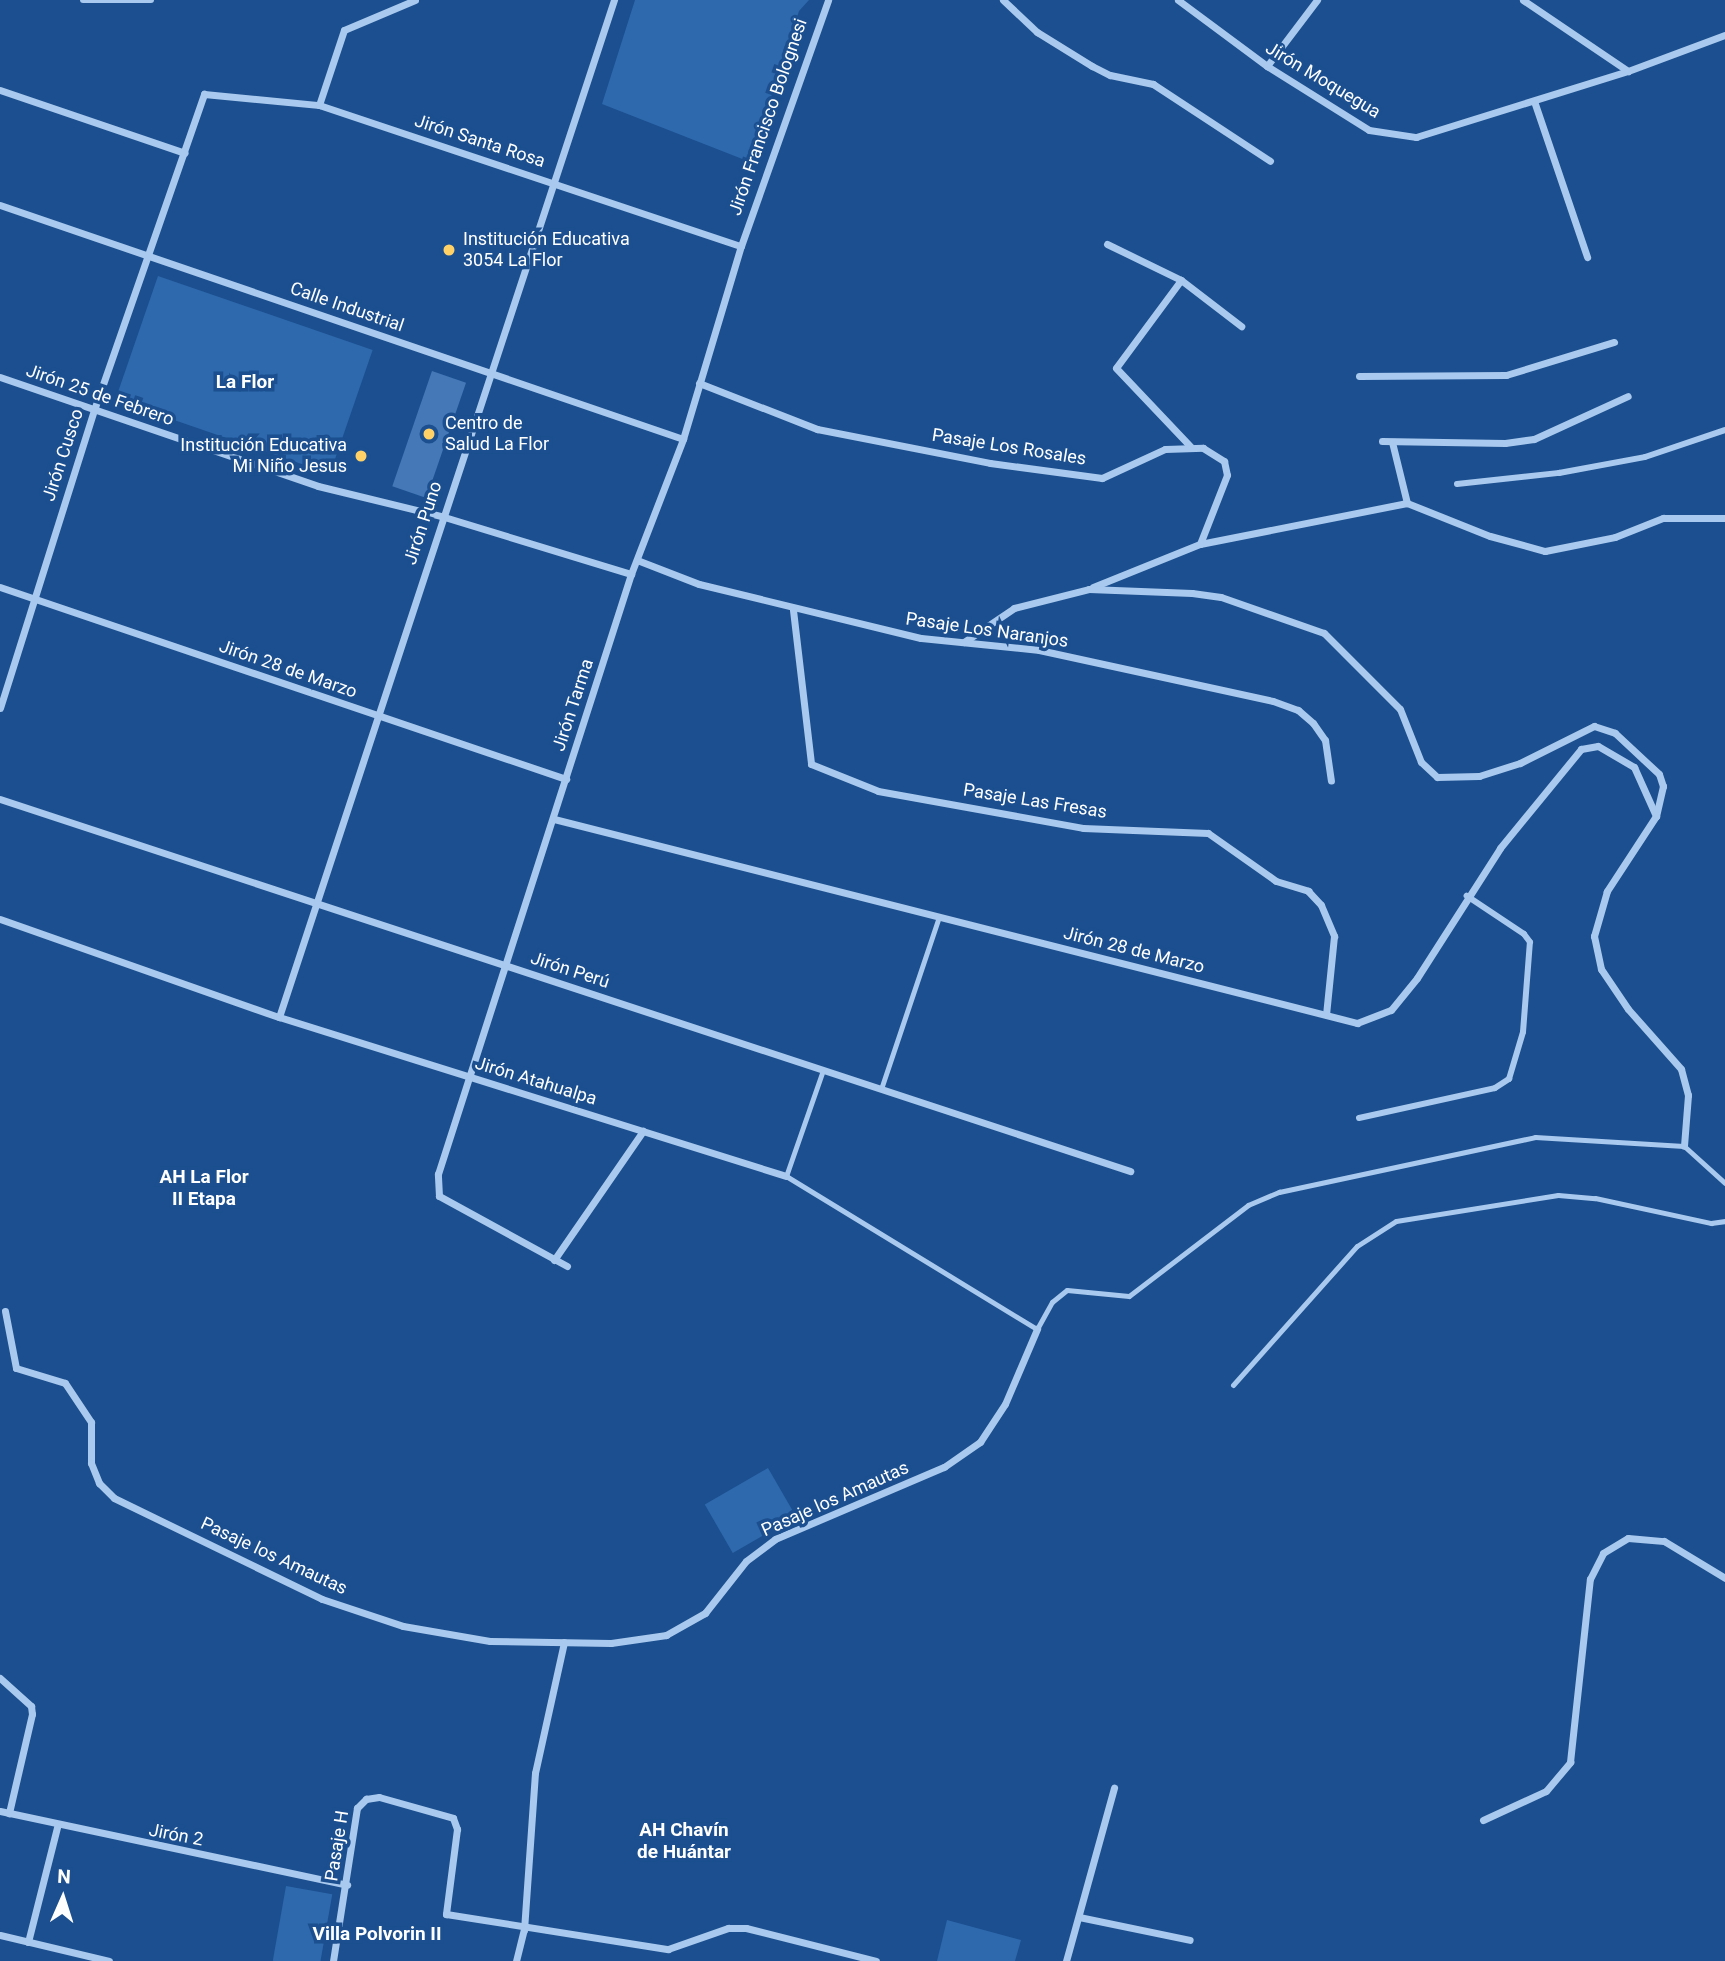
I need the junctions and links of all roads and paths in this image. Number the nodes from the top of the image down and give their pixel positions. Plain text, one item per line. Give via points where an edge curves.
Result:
1 (83, 0) edge
2 (151, 0) edge
3 (415, 0) edge
4 (614, 0) edge
5 (828, 0) edge
6 (1003, 0) edge
7 (1178, 0) edge
8 (1317, 0) edge
9 (1522, 0) edge
10 (1725, 34) edge
11 (1267, 66) junction
12 (1628, 71) junction
13 (0, 90) edge
14 (204, 94) joint
15 (1534, 101) junction
16 (319, 105) junction
17 (185, 153) junction
18 (1270, 161) dead end
19 (554, 182) junction
20 (0, 205) edge
21 (1107, 244) dead end
22 (741, 246) junction
23 (149, 256) junction
24 (1587, 257) dead end
25 (1181, 281) junction
26 (1241, 326) dead end
27 (1614, 342) dead end
28 (491, 373) junction
29 (1359, 376) dead end
30 (0, 377) edge
31 (699, 383) junction
32 (1628, 396) dead end
33 (94, 410) junction
34 (1725, 430) edge
35 (683, 439) junction
36 (1382, 441) dead end
37 (1392, 442) junction
38 (1190, 446) junction
39 (1457, 484) dead end
40 (1407, 503) junction
41 (441, 516) junction
42 (1725, 518) edge
43 (1200, 544) junction
44 (637, 560) junction
45 (631, 574) junction
46 (0, 587) edge
47 (1089, 589) junction
48 (34, 600) junction
49 (793, 610) junction
50 (964, 642) junction
51 (0, 708) edge
52 (378, 716) junction
53 (566, 779) junction
54 (1331, 781) dead end
55 (0, 799) edge
56 (1656, 816) junction
57 (554, 819) junction
58 (1466, 896) junction
59 (316, 903) junction
60 (939, 917) junction
61 (0, 919) edge
62 (506, 965) junction
63 (1326, 1015) junction
64 (279, 1017) junction
65 (823, 1070) junction
66 (470, 1077) junction
67 (881, 1089) junction
68 (1359, 1118) dead end
69 (643, 1131) junction
70 (1684, 1146) junction
71 (1130, 1171) dead end
72 (786, 1176) junction
73 (1725, 1183) edge
74 (1725, 1221) edge
75 (554, 1260) junction
76 (568, 1266) dead end
77 (5, 1311) dead end
78 (1037, 1329) junction
79 (1233, 1385) dead end
80 (1725, 1578) edge
81 (564, 1642) junction
82 (0, 1678) edge
83 (1114, 1788) dead end
84 (0, 1811) edge
85 (9, 1813) junction
86 (1483, 1820) dead end
87 (57, 1827) junction
88 (347, 1885) junction
89 (1079, 1917) junction
90 (524, 1930) junction
91 (0, 1935) edge
92 (1190, 1940) dead end
93 (28, 1942) junction
94 (110, 1961) edge
95 (333, 1961) edge
96 (516, 1961) edge
97 (876, 1961) edge
98 (1066, 1961) edge

1 - 2 street
3 - 16 street via 344,30
4 - 19 street, Jirón Puno
5 - 22 street, Jirón Francisco Bolognesi
6 - 18 street via 1037,32 1092,66 1110,75 1153,84
7 - 11 street, Jirón Moquegua
8 - 11 street
9 - 12 street
10 - 12 street, Jirón Moquegua
11 - 15 street, Jirón Moquegua via 1369,130 1416,137
12 - 15 street, Jirón Moquegua
13 - 17 street
14 - 16 street, Jirón Santa Rosa
14 - 17 street, Jirón Cusco
15 - 24 street
16 - 19 street, Jirón Santa Rosa
17 - 23 street, Jirón Cusco
19 - 22 street, Jirón Santa Rosa
19 - 28 street, Jirón Puno
20 - 23 street, Calle Industrial
21 - 25 street
22 - 31 street, Jirón Tarma
23 - 28 street, Calle Industrial
23 - 33 street, Jirón Cusco
25 - 26 street
25 - 38 street via 1116,368
27 - 29 street via 1506,375
28 - 35 street, Calle Industrial
28 - 41 street, Jirón Puno
30 - 33 street, Jirón 25 de Febrero
31 - 35 street, Jirón Tarma
31 - 38 street, Pasaje Los Rosales via 817,429 990,463 1102,478 1165,449
32 - 37 street via 1534,439
33 - 41 street, Jirón 25 de Febrero via 318,486
33 - 48 street, Jirón Cusco
34 - 39 street via 1645,457 1559,473
35 - 44 street, Jirón Tarma
36 - 37 street
37 - 40 street
38 - 43 street via 1212,451 1227,468
40 - 42 street via 1490,536 1545,551 1615,537 1663,518
40 - 43 street
41 - 45 street, Jirón 25 de Febrero
41 - 52 street, Jirón Puno
43 - 47 street
44 - 45 street, Jirón Tarma
44 - 49 street, Pasaje Los Naranjos via 699,584
45 - 53 street, Jirón Tarma
46 - 48 street, Jirón 28 de Marzo
47 - 50 street via 1014,608
47 - 56 street via 1221,597 1320,630 1400,709 1421,762 1437,777 1479,776 1520,763 1594,726 1605,726 1659,774 1663,786
48 - 51 street, Jirón Cusco
48 - 52 street, Jirón 28 de Marzo
49 - 50 street, Pasaje Los Naranjos via 920,638
49 - 63 street, Pasaje Las Fresas via 811,764 878,791 1083,828 1208,833 1276,881 1308,891 1321,905 1334,936
50 - 54 street, Pasaje Los Naranjos via 1039,650 1298,710 1325,740
52 - 53 street, Jirón 28 de Marzo
52 - 59 street, Jirón Puno
53 - 57 street, Jirón Tarma
55 - 59 street, Jirón Perú
56 - 58 street, Jirón 28 de Marzo via 1634,767 1598,746 1581,749
56 - 70 street via 1607,891 1594,936 1601,969 1628,1009 1681,1069 1688,1095
57 - 60 street, Jirón 28 de Marzo
57 - 62 street, Jirón Tarma
58 - 63 street, Jirón 28 de Marzo via 1418,978 1391,1010 1357,1023
58 - 68 street via 1530,942 1523,1032 1509,1079 1495,1088
59 - 62 street, Jirón Perú
59 - 64 street, Jirón Puno
60 - 63 street, Jirón 28 de Marzo
60 - 67 lane
61 - 64 street, Jirón Atahualpa
62 - 65 street, Jirón Perú
62 - 66 street, Jirón Tarma
64 - 66 street, Jirón Atahualpa
65 - 67 street, Jirón Perú
65 - 72 lane
66 - 69 street, Jirón Atahualpa
66 - 75 street, Jirón Tarma via 438,1174 439,1196
67 - 71 street, Jirón Perú
69 - 72 street, Jirón Atahualpa
69 - 75 street
70 - 73 lane
70 - 78 lane via 1535,1137 1279,1192 1248,1205 1129,1296 1067,1290 1052,1302
72 - 78 lane, Jirón Atahualpa
74 - 79 lane via 1711,1223 1595,1198 1558,1195 1396,1221 1357,1246
75 - 76 street
77 - 81 street, Pasaje los Amautas via 16,1368 65,1383 92,1422 91,1464 99,1483 114,1498 322,1599 403,1626 490,1641
78 - 81 street, Pasaje los Amautas via 1005,1404 979,1442 944,1467 775,1539 746,1561 705,1613 666,1634 611,1643
80 - 86 street via 1664,1541 1628,1538 1603,1553 1590,1579 1570,1762 1546,1791
81 - 90 street via 535,1773
82 - 85 street via 31,1706 32,1714
83 - 89 street
84 - 85 street, Jirón 2
85 - 87 street, Jirón 2
87 - 88 street, Jirón 2
87 - 93 street
88 - 90 street, Pasaje H via 357,1808 366,1799 379,1797 453,1818 457,1829 446,1914
88 - 95 street, Pasaje H
89 - 92 street
89 - 98 street
90 - 96 street
90 - 97 street via 668,1950 728,1928 746,1928
91 - 93 street
93 - 94 street

